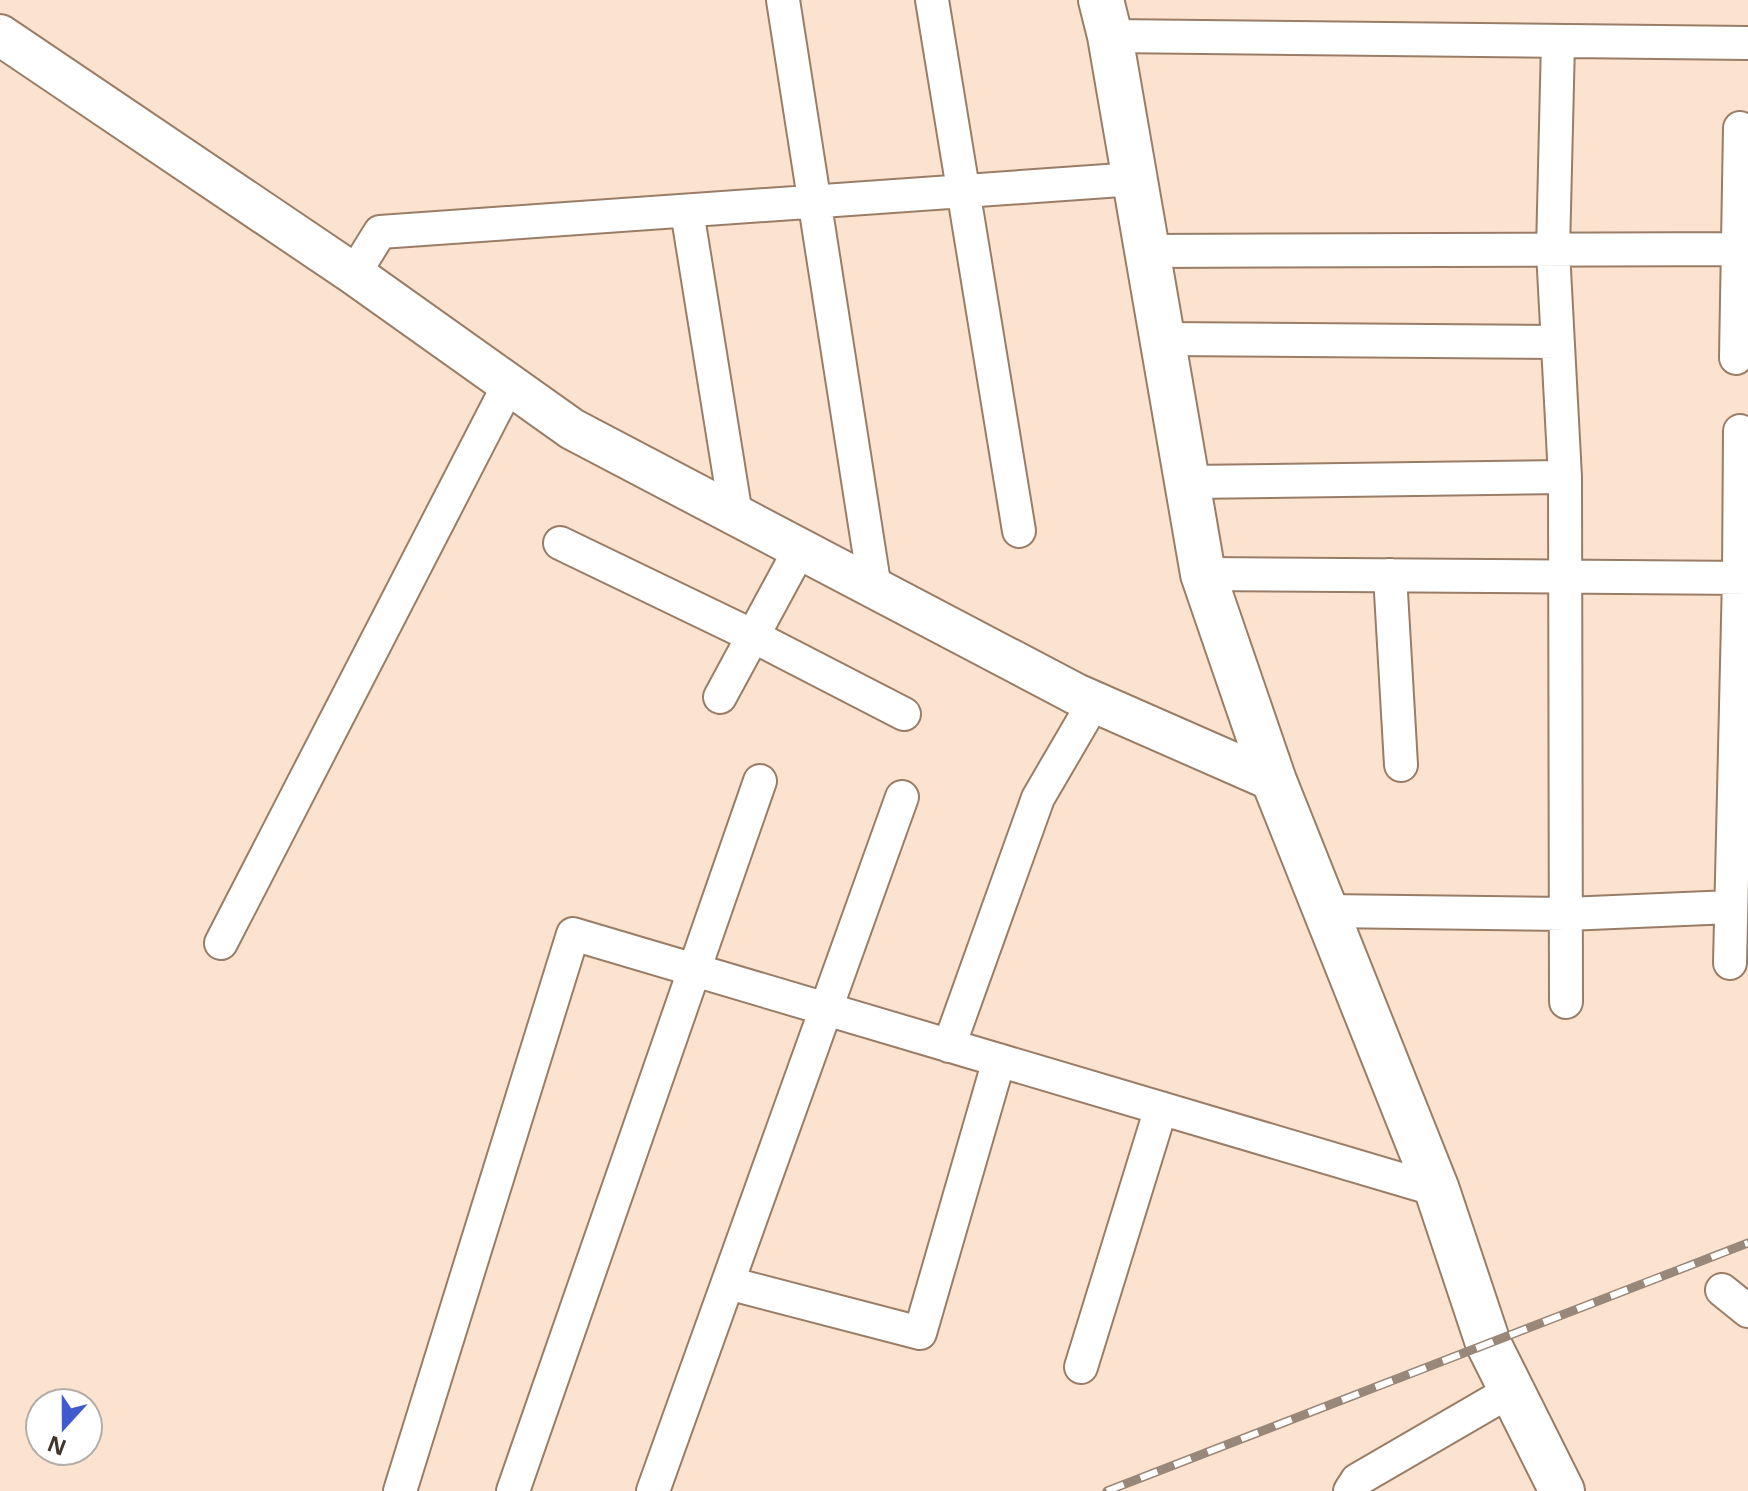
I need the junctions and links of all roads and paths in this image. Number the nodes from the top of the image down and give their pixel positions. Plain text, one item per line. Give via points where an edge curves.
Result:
1 (783, 0) edge
2 (932, 0) edge
3 (1105, 18) edge
4 (0, 35) edge
5 (1558, 42) junction
6 (1748, 43) edge
7 (1740, 128) dead end
8 (1135, 179) junction
9 (963, 191) junction
10 (816, 202) junction
11 (687, 211) junction
12 (1742, 248) edge
13 (1147, 251) junction
14 (1553, 251) junction
15 (354, 274) junction
16 (1163, 339) junction
17 (1557, 342) junction
18 (1736, 358) dead end
19 (509, 384) junction
20 (1740, 431) dead end
21 (1565, 477) junction
22 (1188, 482) junction
23 (736, 515) junction
24 (1019, 531) dead end
25 (560, 543) dead end
26 (800, 549) junction
27 (1203, 574) junction
28 (1390, 575) junction
29 (1566, 576) junction
30 (1744, 578) edge
31 (875, 589) junction
32 (753, 636) junction
33 (720, 697) dead end
34 (1094, 702) junction
35 (904, 714) dead end
36 (1401, 765) dead end
37 (760, 781) dead end
38 (1274, 781) junction
39 (902, 797) dead end
40 (1731, 907) junction
41 (1326, 911) junction
42 (1567, 914) junction
43 (221, 943) dead end
44 (1730, 963) dead end
45 (693, 970) junction
46 (1566, 1002) dead end
47 (827, 1009) junction
48 (949, 1046) junction
49 (999, 1060) junction
50 (1161, 1108) junction
51 (1437, 1190) junction
52 (728, 1283) junction
53 (1722, 1290) dead end
54 (1748, 1311) edge
55 (1081, 1367) dead end
56 (1512, 1390) junction
57 (1345, 1487) edge
58 (400, 1491) edge
59 (513, 1491) edge
60 (653, 1491) edge
61 (1562, 1491) edge

1 - 10 street
2 - 9 street
3 - 5 street
3 - 8 main road
4 - 15 street
5 - 6 street
5 - 14 street
7 - 12 street
8 - 9 street
8 - 13 main road
9 - 10 street
9 - 24 street
10 - 11 street
10 - 31 street
11 - 15 street via 380,232
11 - 23 street
12 - 14 street
12 - 18 street
13 - 14 street
13 - 16 main road
14 - 17 street
15 - 19 street
16 - 17 street
16 - 22 main road
17 - 21 street
19 - 23 street via 572,429
19 - 43 street
20 - 30 street
21 - 22 street
21 - 29 street
22 - 27 main road
23 - 26 street
25 - 32 street
26 - 31 street
26 - 32 street
27 - 28 street
27 - 38 main road
28 - 29 street
28 - 36 street
29 - 30 street
29 - 42 street
30 - 40 street
31 - 34 street
32 - 33 street
32 - 35 street
34 - 38 street
34 - 48 street via 1038,798
37 - 45 street
38 - 41 main road
39 - 47 street
40 - 42 street
40 - 44 street
41 - 42 street
41 - 51 main road
42 - 46 street
45 - 47 street
45 - 58 street via 573,934
45 - 59 street
47 - 48 street
47 - 52 street
48 - 49 street
49 - 50 street
49 - 52 street via 920,1333
50 - 51 street
50 - 55 street
51 - 56 main road via 1488,1343
52 - 60 street
53 - 54 street
56 - 57 street
56 - 61 main road

